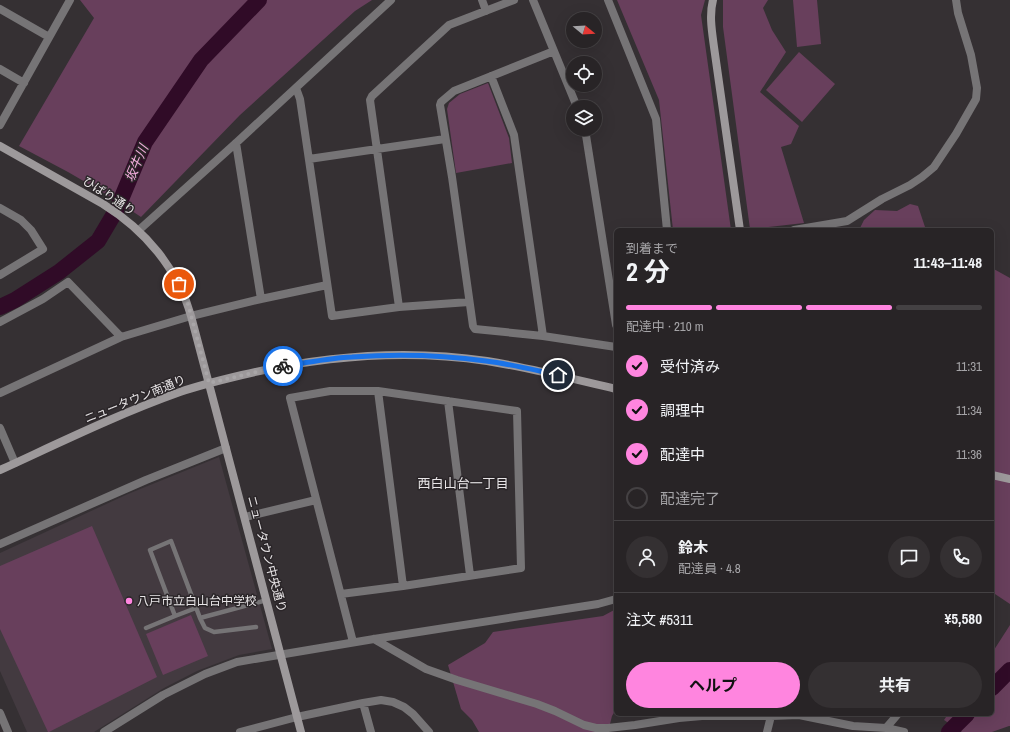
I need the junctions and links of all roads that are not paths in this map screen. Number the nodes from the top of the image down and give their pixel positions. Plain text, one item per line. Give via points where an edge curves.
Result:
1 (70, 0) edge
2 (391, 0) edge
3 (482, 0) edge
4 (514, 0) edge
5 (533, 0) edge
6 (608, 0) edge
7 (713, 0) edge
8 (956, 0) edge
9 (0, 9) edge
10 (486, 11) junction
11 (48, 37) junction
12 (554, 51) junction
13 (0, 69) edge
14 (491, 76) junction
15 (24, 82) junction
16 (296, 88) junction
17 (574, 100) edge
18 (0, 125) edge
19 (586, 136) edge
20 (445, 139) junction
21 (236, 143) junction
22 (0, 146) edge
23 (377, 149) junction
24 (309, 159) junction
25 (0, 208) edge
26 (667, 228) edge
27 (740, 228) edge
28 (806, 228) edge
29 (138, 230) junction
30 (0, 275) edge
31 (327, 284) junction
32 (261, 299) junction
33 (469, 302) junction
34 (399, 307) junction
35 (614, 312) edge
36 (191, 316) junction
37 (0, 322) edge
38 (544, 336) junction
39 (121, 337) junction
40 (614, 347) edge
41 (209, 383) junction
42 (614, 389) edge
43 (378, 391) junction
44 (0, 393) edge
45 (448, 401) junction
46 (0, 428) edge
47 (226, 448) junction
48 (15, 463) junction
49 (0, 470) edge
50 (994, 475) edge
51 (1010, 479) edge
52 (316, 500) junction
53 (245, 517) junction
54 (0, 544) edge
55 (470, 575) junction
56 (403, 586) junction
57 (342, 594) junction
58 (267, 600) junction
59 (614, 600) edge
60 (196, 608) junction
61 (175, 616) junction
62 (200, 618) junction
63 (256, 627) dead end
64 (146, 628) dead end
65 (374, 639) junction
66 (353, 642) junction
67 (281, 654) junction
68 (363, 703) junction
69 (0, 714) edge
70 (771, 716) joint
71 (804, 716) edge
72 (896, 716) edge
73 (297, 717) junction
74 (886, 728) junction
75 (634, 729) edge
76 (8, 732) edge
77 (104, 732) edge
78 (240, 732) edge
79 (301, 732) edge
80 (371, 732) edge
81 (429, 732) edge
82 (767, 732) edge
83 (904, 732) edge

1 - 11 street
2 - 16 street
3 - 10 street
4 - 10 street
5 - 12 street
6 - 26 street via 656,119
7 - 27 street via 711,21 714,47
8 - 28 street via 977,88 976,99 956,134 934,167 910,185 847,221
9 - 11 street
10 - 23 street via 449,25 372,96 370,100
11 - 15 street
12 - 14 street
12 - 17 street
13 - 15 street
14 - 20 street via 454,91 441,102
14 - 38 street via 514,135
15 - 18 street
16 - 21 street
16 - 24 street
19 - 35 street
20 - 23 street
20 - 33 street
21 - 29 street
21 - 32 street
22 - 29 street, ひばり通り via 109,207
23 - 24 street
23 - 34 street
24 - 31 street
25 - 30 street via 21,220 43,249
29 - 36 street, ひばり通り via 159,252 171,270 188,304
31 - 32 street
31 - 34 street via 332,316
32 - 36 street
33 - 34 street
33 - 38 street via 475,329
36 - 39 street
36 - 41 street, ひばり通り
37 - 39 street via 68,282
38 - 40 street
39 - 44 street
41 - 42 street, ニュータウン南通り via 307,362 351,357 402,356 486,361
41 - 47 street, ニュータウン中央通り
41 - 48 street, ニュータウン南通り via 123,414
43 - 45 street
43 - 52 street via 330,391 290,398
43 - 56 street
45 - 55 street
45 - 55 street via 518,412 521,568
46 - 48 street
47 - 53 street, ニュータウン中央通り
47 - 54 street
48 - 49 street, ニュータウン南通り
50 - 51 street
52 - 53 street
52 - 57 street
53 - 58 street, ニュータウン中央通り
55 - 56 street
56 - 57 street
57 - 66 street
58 - 62 lane
58 - 67 street, ニュータウン中央通り
59 - 65 street
60 - 61 lane
60 - 61 lane via 171,541 150,550
60 - 62 lane
61 - 64 lane
62 - 63 lane via 205,628 214,632
65 - 66 street
65 - 75 street via 426,669 537,704 584,725 596,728
66 - 67 street
67 - 73 street, ニュータウン中央通り
67 - 77 street via 237,662 205,674 163,695
68 - 73 street
68 - 80 street
68 - 81 street via 382,700 393,702 413,714
69 - 76 street
70 - 75 street via 679,718
70 - 82 street
71 - 74 street via 853,726
72 - 74 street
73 - 78 street
73 - 79 street, ニュータウン中央通り
74 - 83 street

